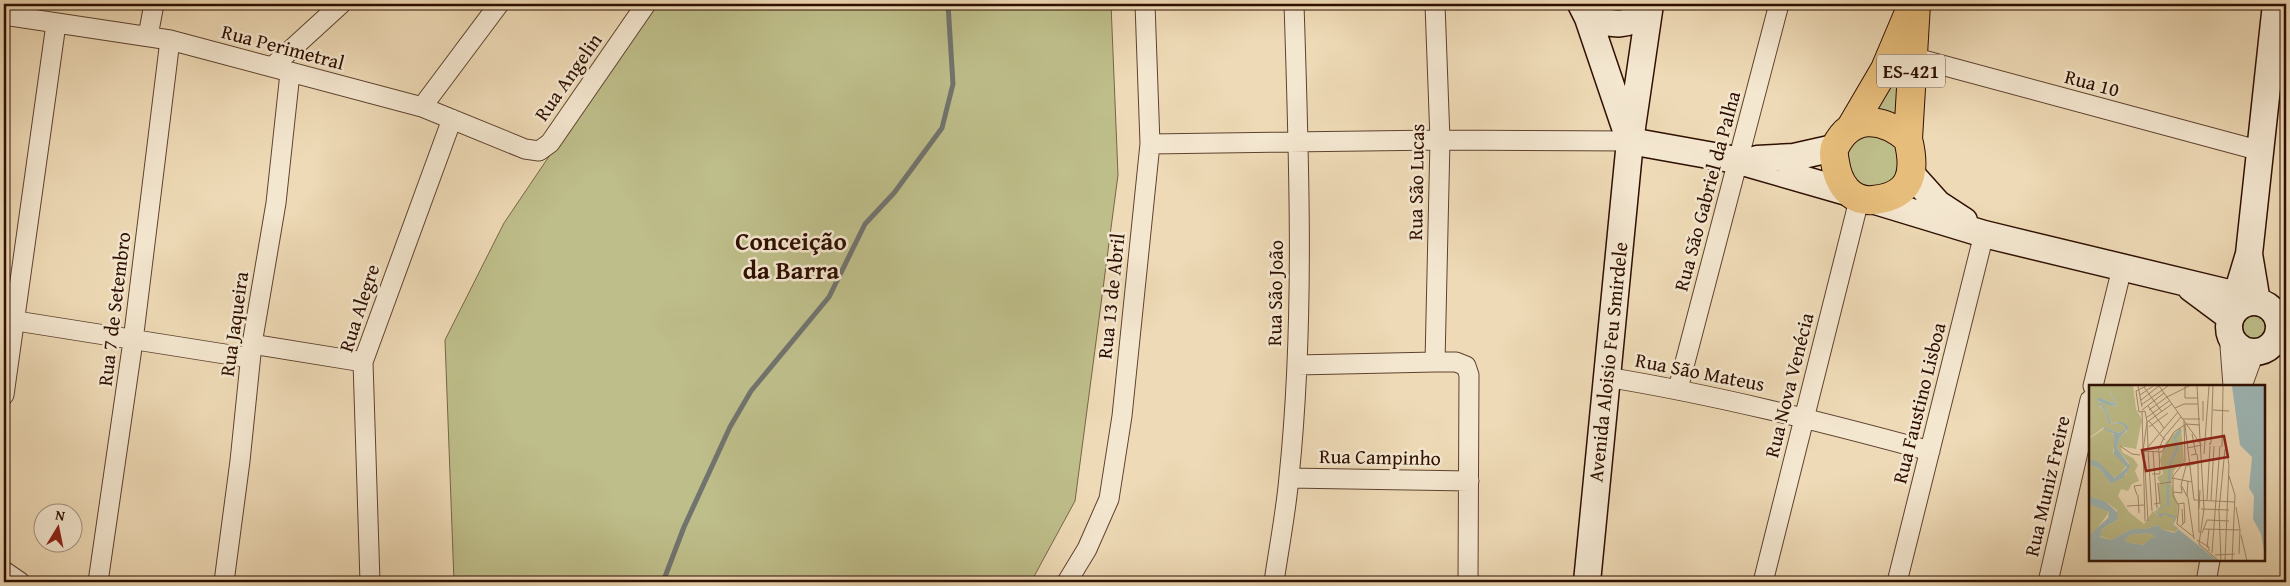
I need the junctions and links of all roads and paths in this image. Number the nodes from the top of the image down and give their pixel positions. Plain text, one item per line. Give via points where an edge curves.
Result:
1 (154, 4) edge
2 (341, 4) edge
3 (646, 4) edge
4 (1144, 4) edge
5 (1294, 4) edge
6 (1435, 4) edge
7 (1779, 4) edge
8 (1914, 4) edge
9 (2276, 4) edge
10 (493, 7) edge
11 (1650, 7) edge
12 (32, 11) edge
13 (1584, 11) edge
14 (4, 15) edge
15 (56, 24) junction
16 (148, 36) junction
17 (170, 40) junction
18 (1912, 58) junction
19 (272, 67) junction
20 (290, 73) junction
21 (422, 107) junction
22 (452, 119) junction
23 (1843, 137) junction
24 (1908, 139) junction
25 (1440, 140) junction
26 (1630, 141) junction
27 (1299, 143) junction
28 (1150, 144) junction
29 (543, 150) joint
30 (2261, 152) junction
31 (1736, 160) junction
32 (1912, 175) junction
33 (1860, 197) junction
34 (1984, 234) junction
35 (2122, 268) junction
36 (2239, 312) junction
37 (9, 319) edge
38 (133, 341) junction
39 (2275, 342) edge
40 (251, 351) junction
41 (363, 362) junction
42 (1435, 362) junction
43 (1297, 365) junction
44 (1606, 377) junction
45 (2093, 385) edge
46 (2233, 385) edge
47 (2243, 385) edge
48 (1678, 389) junction
49 (4, 395) edge
50 (2089, 404) edge
51 (1804, 416) junction
52 (1930, 451) junction
53 (1289, 478) junction
54 (1469, 481) junction
55 (2210, 561) edge
56 (4, 571) edge
57 (20, 582) edge
58 (98, 582) edge
59 (224, 582) edge
60 (370, 582) edge
61 (1067, 582) edge
62 (1274, 582) edge
63 (1468, 582) edge
64 (1587, 582) edge
65 (1763, 582) edge
66 (1897, 582) edge
67 (2048, 582) edge
68 (2206, 582) edge

1 - 16 street
2 - 19 street
3 - 29 street, Rua Angelin
4 - 28 street, Rua 13 de Abril
5 - 27 street, Rua São João
6 - 25 street, Rua São Lucas
7 - 31 street, Rua São Gabriel da Palha
8 - 18 main road, ES-421
8 - 23 main road via 1885,69
9 - 30 street
10 - 21 street
11 - 13 street via 1637,20 1624,24 1608,23
11 - 26 street, Avenida Aloisio Feu Smirdele
12 - 14 street, Rua Perimetral
12 - 15 street, Rua Perimetral
13 - 26 street
15 - 16 street, Rua Perimetral
15 - 37 street
16 - 17 street, Rua Perimetral
17 - 19 street, Rua Perimetral
17 - 38 street, Rua 7 de Setembro
18 - 24 main road, ES-421
18 - 30 street, Rua 10
19 - 20 street, Rua Perimetral
20 - 21 street, Rua Perimetral
20 - 40 street, Rua Jaqueira via 276,203
21 - 22 street, Rua Perimetral
22 - 29 street, Rua Perimetral via 525,149
22 - 41 street, Rua Alegre
23 - 24 main road via 1868,122 1882,122
23 - 31 street via 1794,157
23 - 33 main road via 1836,170
24 - 32 main road via 1913,160
25 - 26 street
25 - 27 street
25 - 42 street, Rua São Lucas
26 - 31 street
26 - 44 street, Avenida Aloisio Feu Smirdele
27 - 28 street
27 - 43 street, Rua São João
28 - 61 street, Rua 13 de Abril via 1122,416 1109,499 1087,549
30 - 36 street
31 - 33 street
31 - 48 street, Rua São Gabriel da Palha
32 - 33 main road via 1896,192
32 - 34 street via 1938,204
33 - 34 street
33 - 51 street, Rua Nova Venécia
34 - 35 street
34 - 52 street, Rua Faustino Lisboa
35 - 36 street via 2183,282
35 - 45 street
36 - 39 street via 2272,309
36 - 39 street via 2238,347
36 - 46 street
37 - 38 street
37 - 49 street
38 - 40 street
38 - 58 street, Rua 7 de Setembro
39 - 47 street
40 - 41 street
40 - 59 street, Rua Jaqueira
41 - 60 street, Rua Alegre
42 - 43 street
42 - 54 street via 1456,362 1466,366 1469,375
43 - 53 street, Rua São João
44 - 48 street, Rua São Mateus
44 - 64 street, Avenida Aloisio Feu Smirdele
48 - 51 street, Rua São Mateus
50 - 67 street, Rua Muniz Freire
51 - 52 street, Rua São Mateus
51 - 65 street, Rua Nova Venécia
52 - 66 street, Rua Faustino Lisboa
53 - 54 street, Rua Campinho
53 - 62 street, Rua São João
54 - 63 street
55 - 68 street
56 - 57 street

